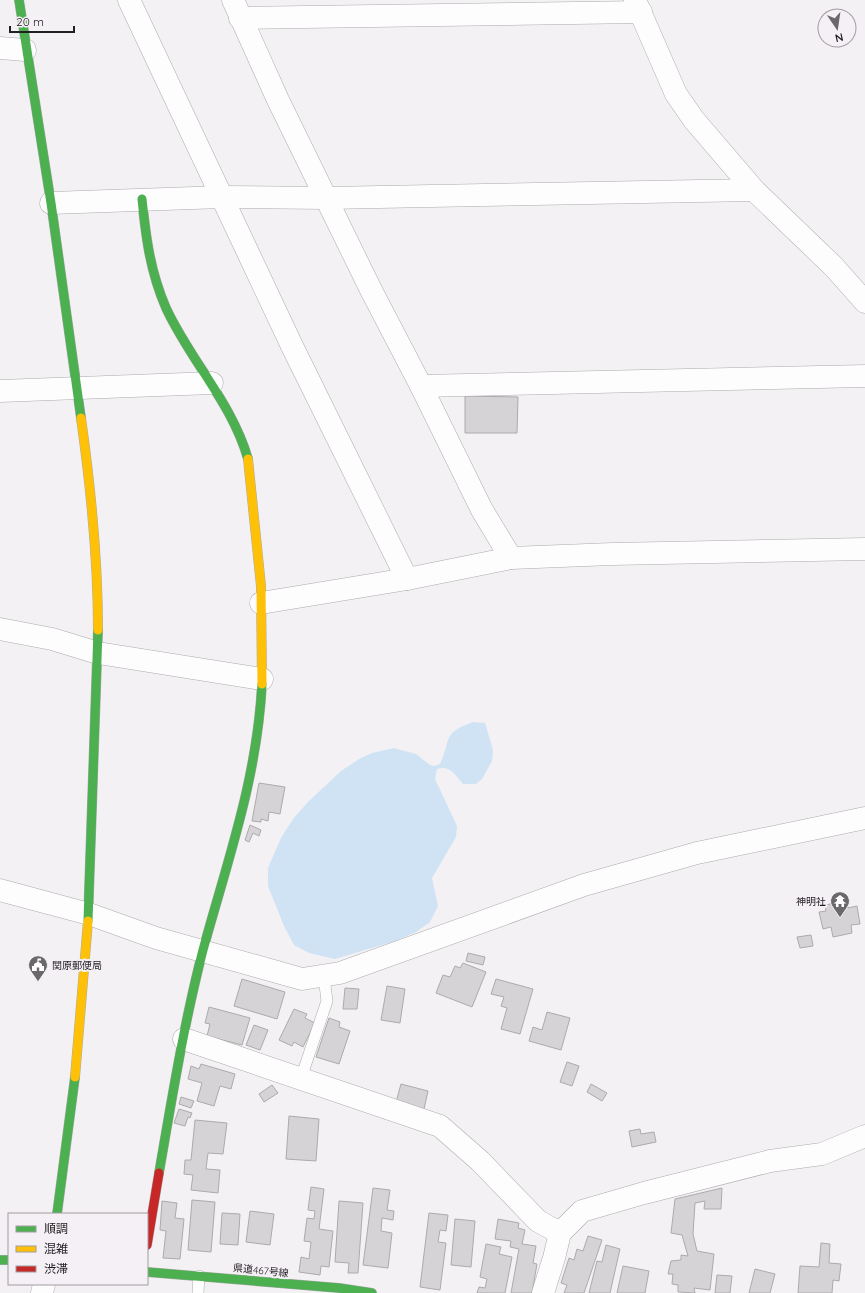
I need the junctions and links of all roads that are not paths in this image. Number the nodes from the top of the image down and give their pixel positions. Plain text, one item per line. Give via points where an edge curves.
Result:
1 (19, 0) edge
2 (129, 0) edge
3 (638, 6) edge
4 (236, 9) edge
5 (0, 48) edge
6 (25, 50) junction
7 (754, 190) junction
8 (222, 197) junction
9 (327, 198) junction
10 (142, 199) junction
11 (51, 203) junction
12 (865, 302) edge
13 (865, 376) edge
14 (212, 383) junction
15 (421, 386) junction
16 (77, 388) junction
17 (0, 391) edge
18 (865, 549) edge
19 (511, 558) junction
20 (407, 579) junction
21 (261, 602) junction
22 (0, 629) edge
23 (98, 653) junction
24 (262, 679) junction
25 (865, 818) edge
26 (0, 890) edge
27 (89, 914) junction
28 (203, 950) junction
29 (324, 977) junction
30 (184, 1039) junction
31 (301, 1078) junction
32 (865, 1136) edge
33 (57, 1213) edge
34 (560, 1233) junction
35 (148, 1239) edge
36 (148, 1272) edge
37 (199, 1276) junction
38 (198, 1293) edge
39 (372, 1293) edge
40 (543, 1293) edge

1 - 6 street
2 - 8 street
3 - 4 street
3 - 7 street via 676,94 714,145
4 - 9 street
5 - 6 street
6 - 11 street
7 - 9 street
7 - 12 street via 834,267
8 - 9 street
8 - 10 street
8 - 20 street
9 - 15 street
10 - 11 street
10 - 14 street via 148,253 154,278 194,358
11 - 16 street
13 - 15 street
14 - 16 street
14 - 21 street via 243,442 249,463
15 - 19 street via 482,510
16 - 17 street
16 - 23 street via 93,506 98,581
18 - 19 street
19 - 20 street
20 - 21 street
21 - 24 street
22 - 23 street via 52,639
23 - 24 street
23 - 27 street
24 - 28 street via 260,712 250,776
25 - 29 street via 697,853 584,885
26 - 27 street
27 - 28 street via 156,938
27 - 33 street via 72,1106
28 - 29 street via 302,979
28 - 30 street
29 - 31 lane via 327,1001
30 - 31 street
30 - 35 street
31 - 34 street via 440,1126 480,1161 538,1221
32 - 34 street via 822,1154 770,1161 597,1206 582,1211
34 - 40 street
36 - 37 street, 県道467号線
37 - 38 lane
37 - 39 street, 県道467号線

